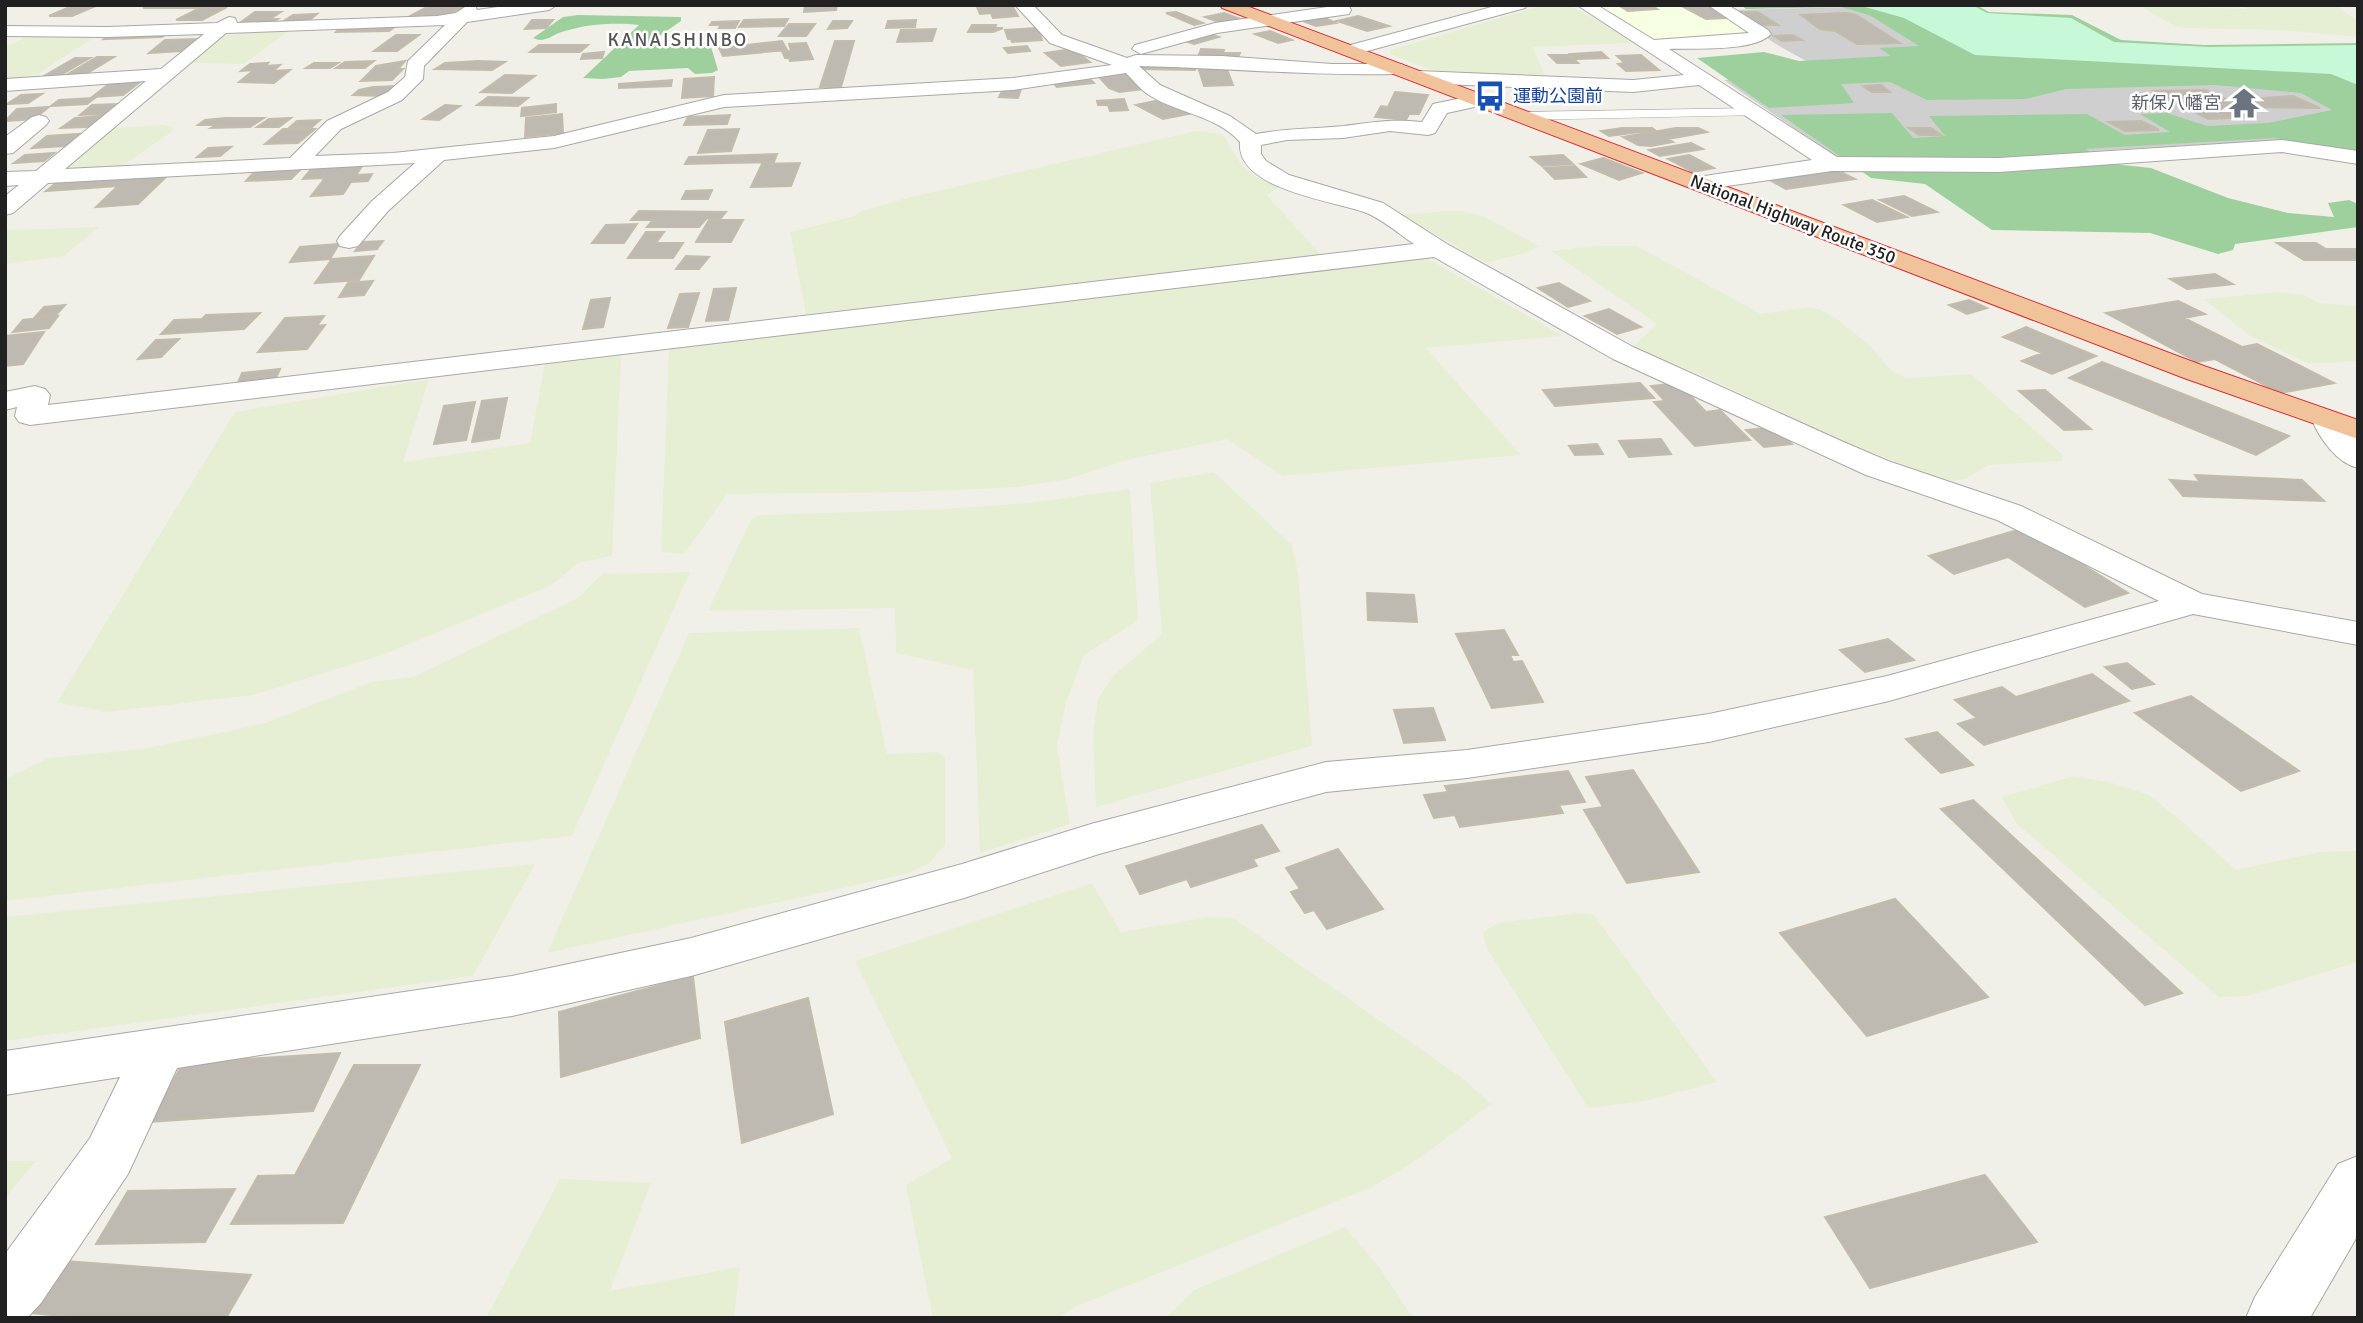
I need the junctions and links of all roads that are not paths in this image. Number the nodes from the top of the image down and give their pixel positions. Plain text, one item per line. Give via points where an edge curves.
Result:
1 (476, 5) edge
2 (549, 5) edge
3 (1023, 5) edge
4 (1231, 5) edge
5 (1519, 5) edge
6 (1585, 5) edge
7 (1716, 5) edge
8 (1343, 10) dead end
9 (240, 13) dead end
10 (459, 17) junction
11 (1271, 22) junction
12 (221, 28) junction
13 (5, 31) edge
14 (1651, 45) junction
15 (1349, 51) junction
16 (1122, 62) junction
17 (1395, 68) junction
18 (166, 74) junction
19 (1418, 77) junction
20 (1704, 79) junction
21 (5, 85) edge
22 (1480, 100) junction
23 (1756, 112) junction
24 (1522, 116) junction
25 (39, 121) dead end
26 (1251, 141) junction
27 (5, 148) edge
28 (439, 154) junction
29 (2358, 159) edge
30 (296, 164) junction
31 (1832, 164) junction
32 (42, 177) junction
33 (5, 179) edge
34 (1699, 183) junction
35 (5, 208) edge
36 (349, 241) dead end
37 (1438, 248) junction
38 (5, 401) edge
39 (2327, 420) junction
40 (2358, 430) edge
41 (2358, 458) edge
42 (2192, 603) junction
43 (2358, 634) edge
44 (160, 1050) junction
45 (5, 1073) edge
46 (2358, 1181) edge
47 (5, 1298) edge
48 (2276, 1318) edge

1 - 10 street
2 - 10 street
3 - 16 street via 1056,39
4 - 11 highway, National Highway Route 350
5 - 15 street
6 - 14 street
7 - 14 street via 1762,34 1749,40
8 - 11 street
9 - 12 street
10 - 12 street
10 - 30 street via 415,65 414,79 395,96 334,125
11 - 15 highway, National Highway Route 350
11 - 16 street via 1215,28 1163,41
12 - 13 street
12 - 18 street
14 - 20 street
15 - 17 highway, National Highway Route 350
16 - 17 street
16 - 26 street via 1153,89 1223,120
16 - 28 street via 1117,70 1013,84 724,101 554,142
17 - 19 highway, National Highway Route 350
18 - 21 street
18 - 32 street
19 - 20 street via 1633,86
19 - 22 highway, National Highway Route 350
20 - 23 street
22 - 24 highway, National Highway Route 350
22 - 26 street via 1440,108 1428,129 1390,125
23 - 24 lane
23 - 31 street
24 - 34 highway, National Highway Route 350
25 - 27 street
26 - 37 street via 1250,154 1258,166 1281,180 1375,208
28 - 30 street
28 - 36 street via 380,206
29 - 31 street via 2282,146 1999,165
30 - 32 street
31 - 34 street
32 - 33 street
32 - 35 street
34 - 39 highway, National Highway Route 350
37 - 38 street via 30,416 35,395
37 - 42 street via 1623,353 1877,468 2009,513
39 - 40 highway, National Highway Route 350
39 - 41 street
42 - 43 street
42 - 44 street via 1889,688 1709,728 1467,764 1326,777 691,957 512,996
44 - 45 street
44 - 47 street via 109,1156
46 - 48 street

